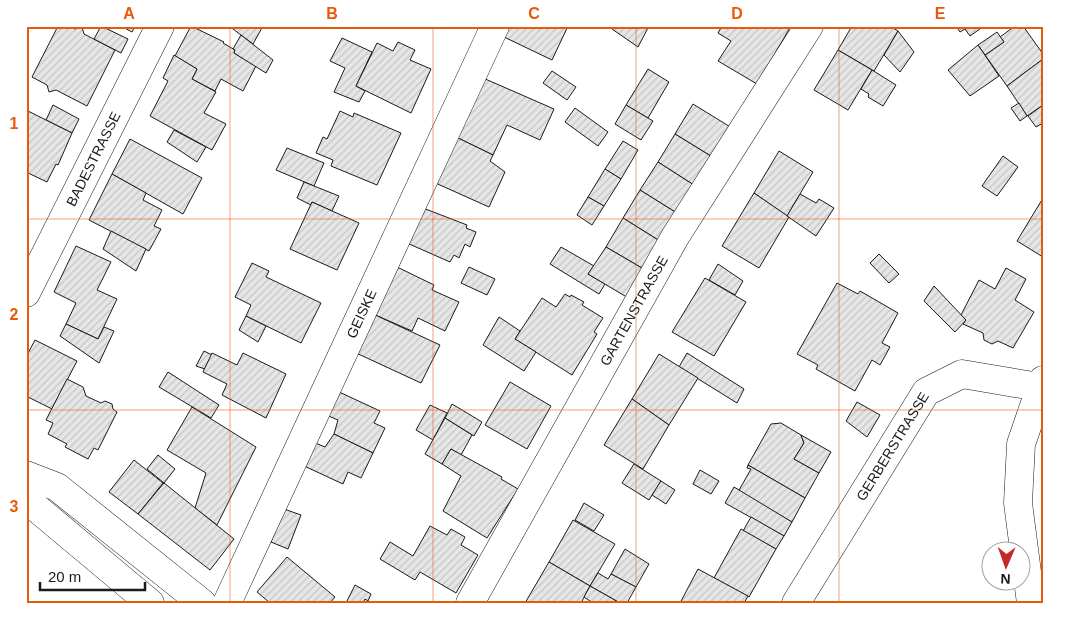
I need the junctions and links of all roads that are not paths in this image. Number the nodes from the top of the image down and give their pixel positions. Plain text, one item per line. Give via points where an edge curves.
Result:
1 (160, 26) edge
2 (495, 26) edge
3 (809, 26) edge
4 (26, 293) edge
5 (1041, 383) edge
6 (26, 475) edge
7 (26, 491) edge
8 (150, 603) edge
9 (202, 603) edge
10 (228, 603) edge
11 (470, 603) edge
12 (796, 603) edge
13 (1031, 603) edge

1 - 4 street, BADESTRASSE
2 - 10 street, GEISKE
3 - 11 street, GARTENSTRASSE via 674,237
5 - 12 street, GERBERSTRASSE via 962,374 926,392
5 - 13 street via 1021,444 1018,503
6 - 9 street via 57,487
7 - 8 street via 34,506

